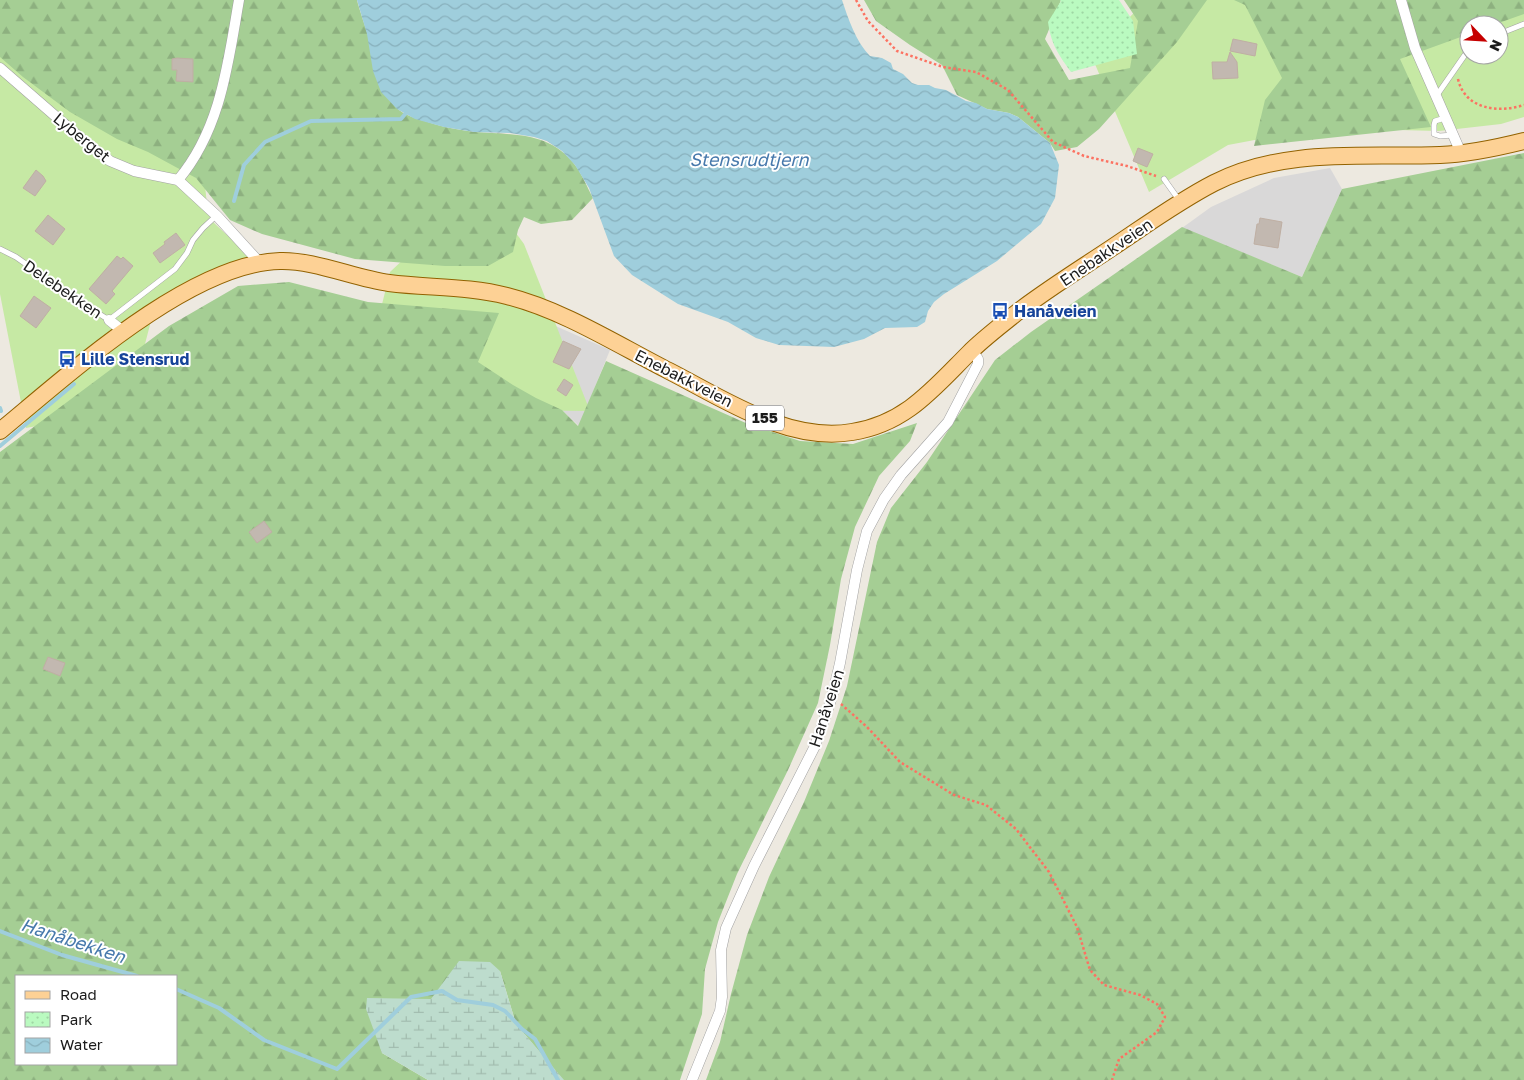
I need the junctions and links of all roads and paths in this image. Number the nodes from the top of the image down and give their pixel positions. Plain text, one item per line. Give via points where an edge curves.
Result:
1 (239, 0) edge
2 (856, 0) edge
3 (1401, 0) edge
4 (1524, 24) edge
5 (1509, 30) edge
6 (1459, 63) edge
7 (1460, 65) edge
8 (0, 68) edge
9 (1437, 95) junction
10 (1524, 105) edge
11 (1446, 118) junction
12 (1453, 135) junction
13 (1524, 141) edge
14 (1461, 153) junction
15 (178, 180) junction
16 (1164, 180) joint
17 (1180, 203) junction
18 (217, 216) junction
19 (0, 249) edge
20 (260, 263) junction
21 (109, 320) junction
22 (124, 332) junction
23 (972, 350) junction
24 (0, 431) edge
25 (832, 697) junction
26 (692, 1080) edge
27 (1112, 1080) edge

1 - 15 street via 227,75 218,104 203,142
2 - 16 path via 868,21 897,50 943,67 976,72 1008,90 1054,142 1084,156 1146,171
3 - 9 street via 1415,48
4 - 5 lane
6 - 9 lane
7 - 10 path via 1458,80 1466,95 1481,107 1510,110
8 - 15 street, Lyberget via 110,160 134,171
9 - 11 street
11 - 12 street
11 - 12 lane via 1435,121 1434,134
12 - 14 street
13 - 14 main road, Enebakkveien / 155
14 - 17 main road, Enebakkveien / 155 via 1282,160 1215,182
15 - 18 street
16 - 17 lane
17 - 23 main road, Enebakkveien / 155 via 1036,298
18 - 20 street
18 - 21 lane via 193,240 175,269
19 - 21 lane, Delebekken
20 - 22 main road, Enebakkveien / 155 via 204,283 168,302
20 - 23 main road, Enebakkveien / 155 via 290,261 382,282 480,291 519,299 589,329 758,415 808,432 851,433 894,419 929,394
21 - 22 street, Delebekken
22 - 24 main road, Enebakkveien / 155
23 - 25 street, Hanåveien via 978,364 948,422 901,475 867,531 856,570
25 - 26 street, Hanåveien via 815,746 726,928 721,950 720,1011
25 - 27 path via 900,762 954,795 986,805 1016,829 1049,872 1077,927 1090,970 1104,985 1140,995 1157,1004 1165,1017 1157,1032 1119,1058

